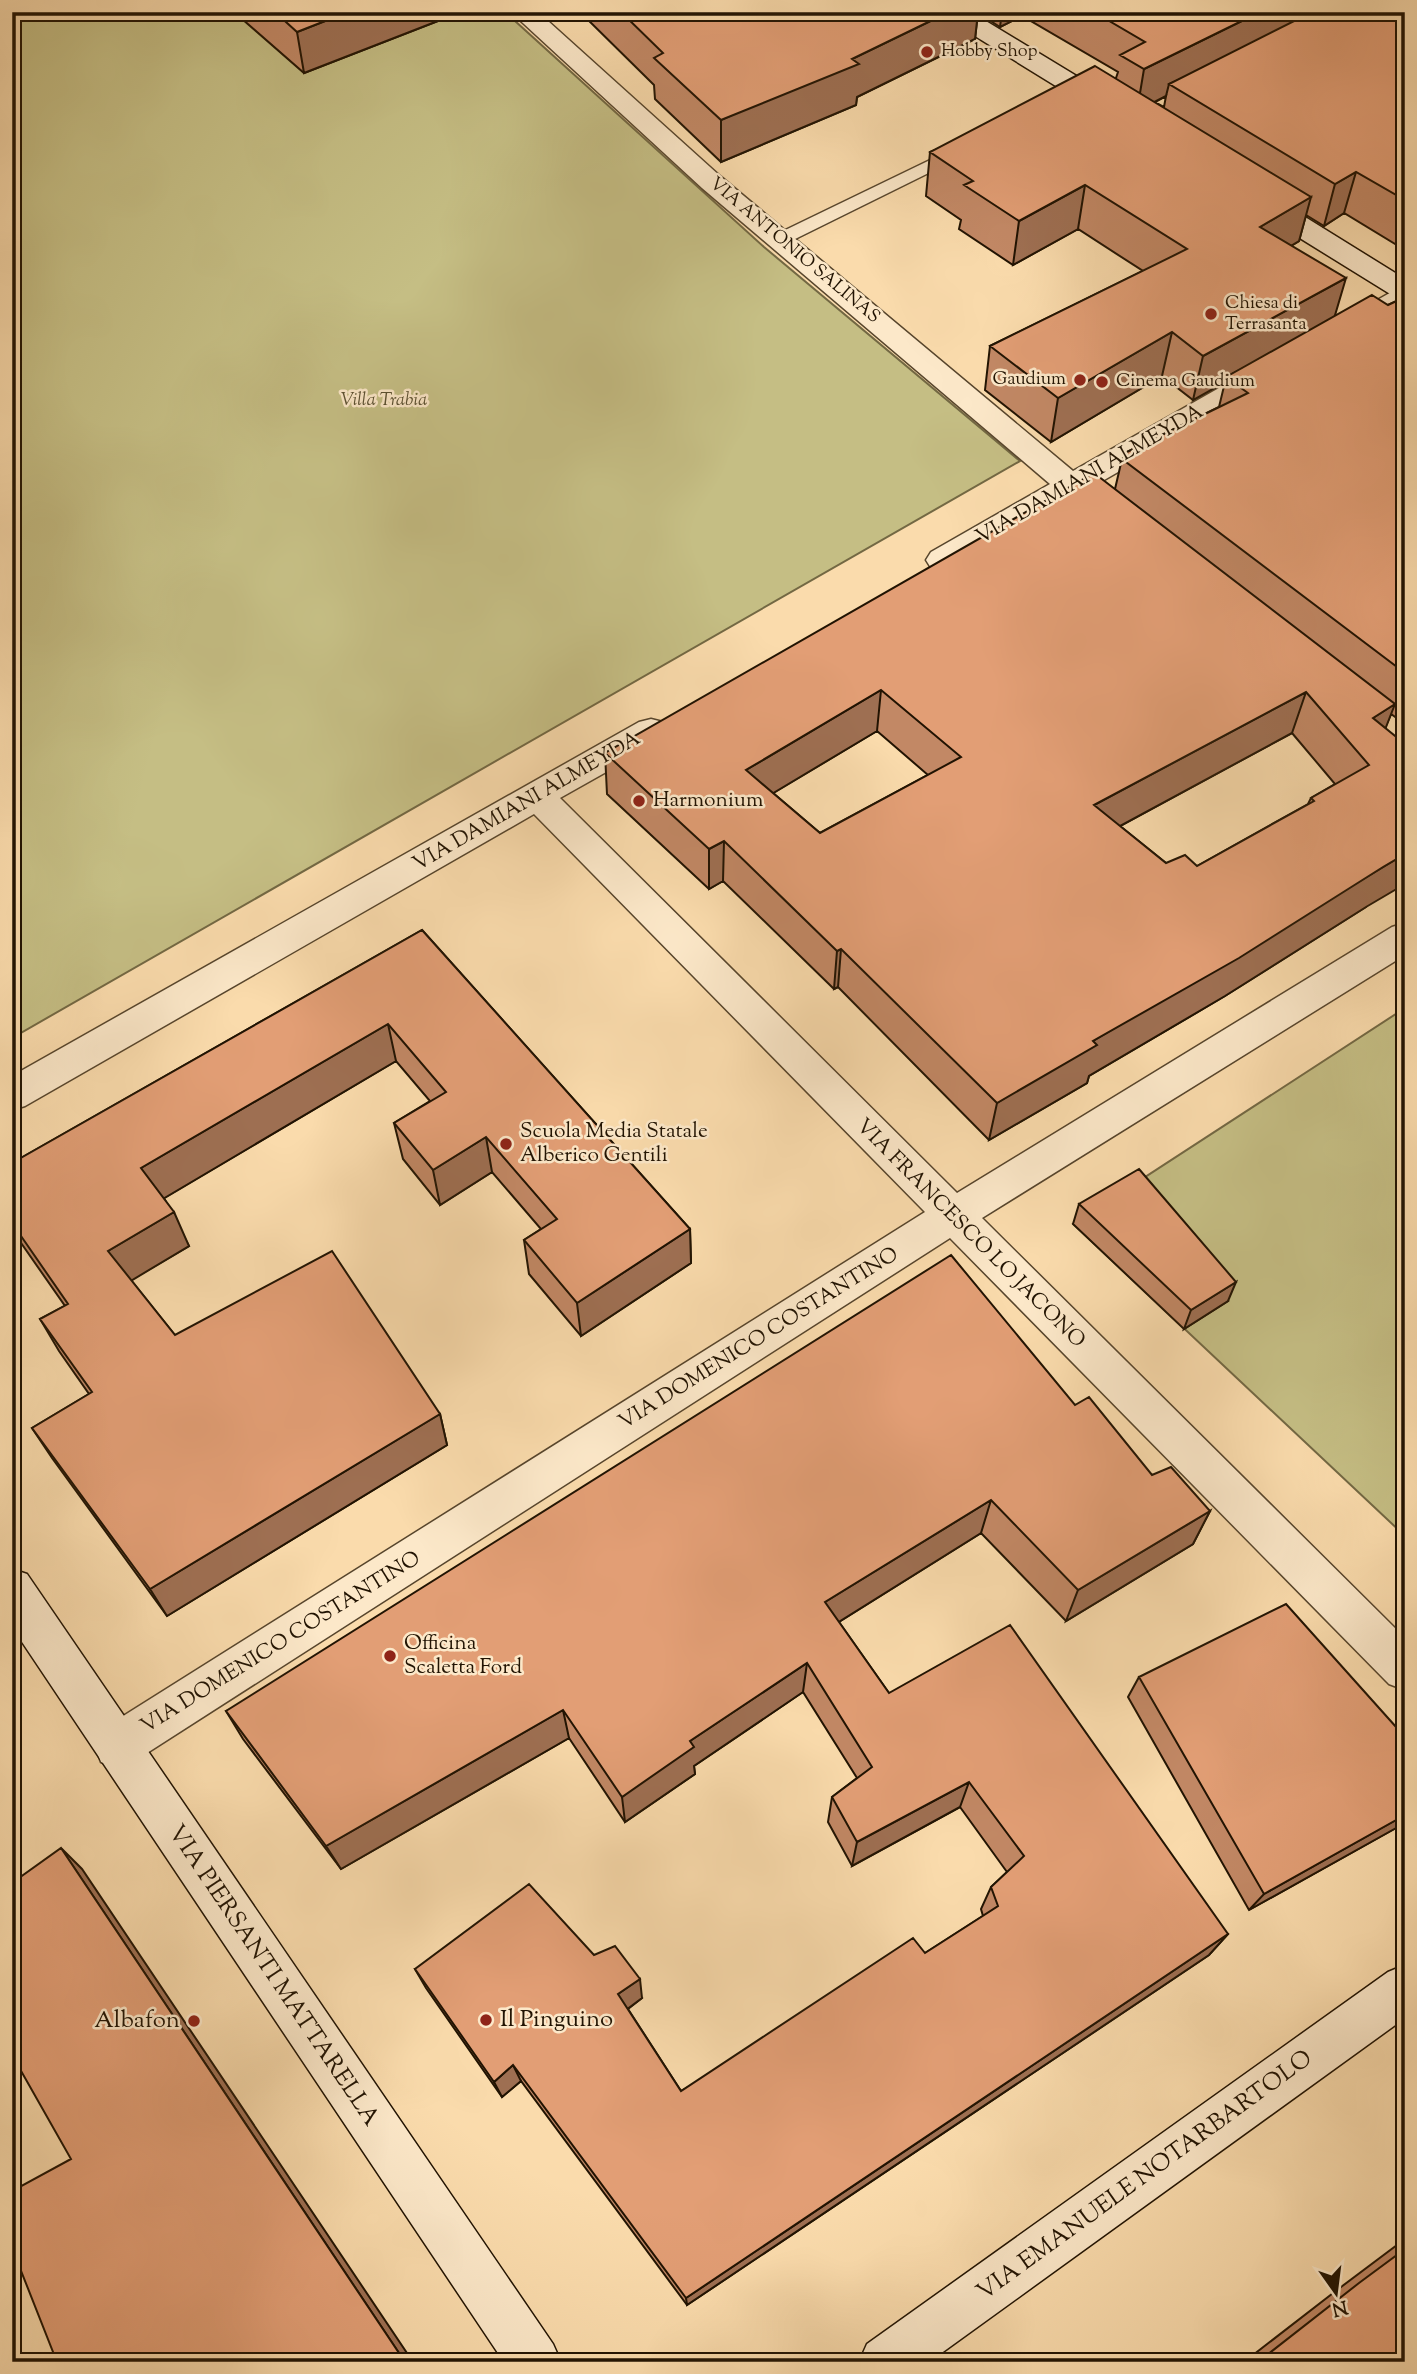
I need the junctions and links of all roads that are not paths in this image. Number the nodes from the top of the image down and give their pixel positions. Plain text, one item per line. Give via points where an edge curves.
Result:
1 (523, 12) edge
2 (953, 12) edge
3 (1082, 90) junction
4 (1057, 103) edge
5 (1137, 124) edge
6 (969, 146) edge
7 (1242, 189) edge
8 (781, 239) junction
9 (1405, 293) edge
10 (1070, 485) junction
11 (1113, 519) edge
12 (916, 575) edge
13 (680, 714) edge
14 (538, 797) junction
15 (1405, 937) edge
16 (12, 1095) edge
17 (952, 1216) junction
18 (12, 1589) edge
19 (1405, 1669) edge
20 (117, 1746) junction
21 (1405, 1989) edge
22 (534, 2362) edge
23 (885, 2362) edge

1 - 8 street, VIA ANTONIO SALINAS
2 - 3 street
3 - 4 lane
3 - 5 street
6 - 8 lane
7 - 9 street
8 - 10 street, VIA ANTONIO SALINAS
9 - 10 street, VIA DAMIANI ALMEYDA
10 - 11 street, VIA ANTONIO SALINAS
10 - 12 street, VIA DAMIANI ALMEYDA
13 - 14 street, VIA DAMIANI ALMEYDA
14 - 16 street, VIA DAMIANI ALMEYDA
14 - 17 street, VIA FRANCESCO LO JACONO
15 - 17 street, VIA DOMENICO COSTANTINO
17 - 19 street, VIA FRANCESCO LO JACONO
17 - 20 street, VIA DOMENICO COSTANTINO
18 - 20 street, VIA PIERSANTI MATTARELLA
20 - 22 street, VIA PIERSANTI MATTARELLA
21 - 23 street, VIA EMANUELE NOTARBARTOLO

